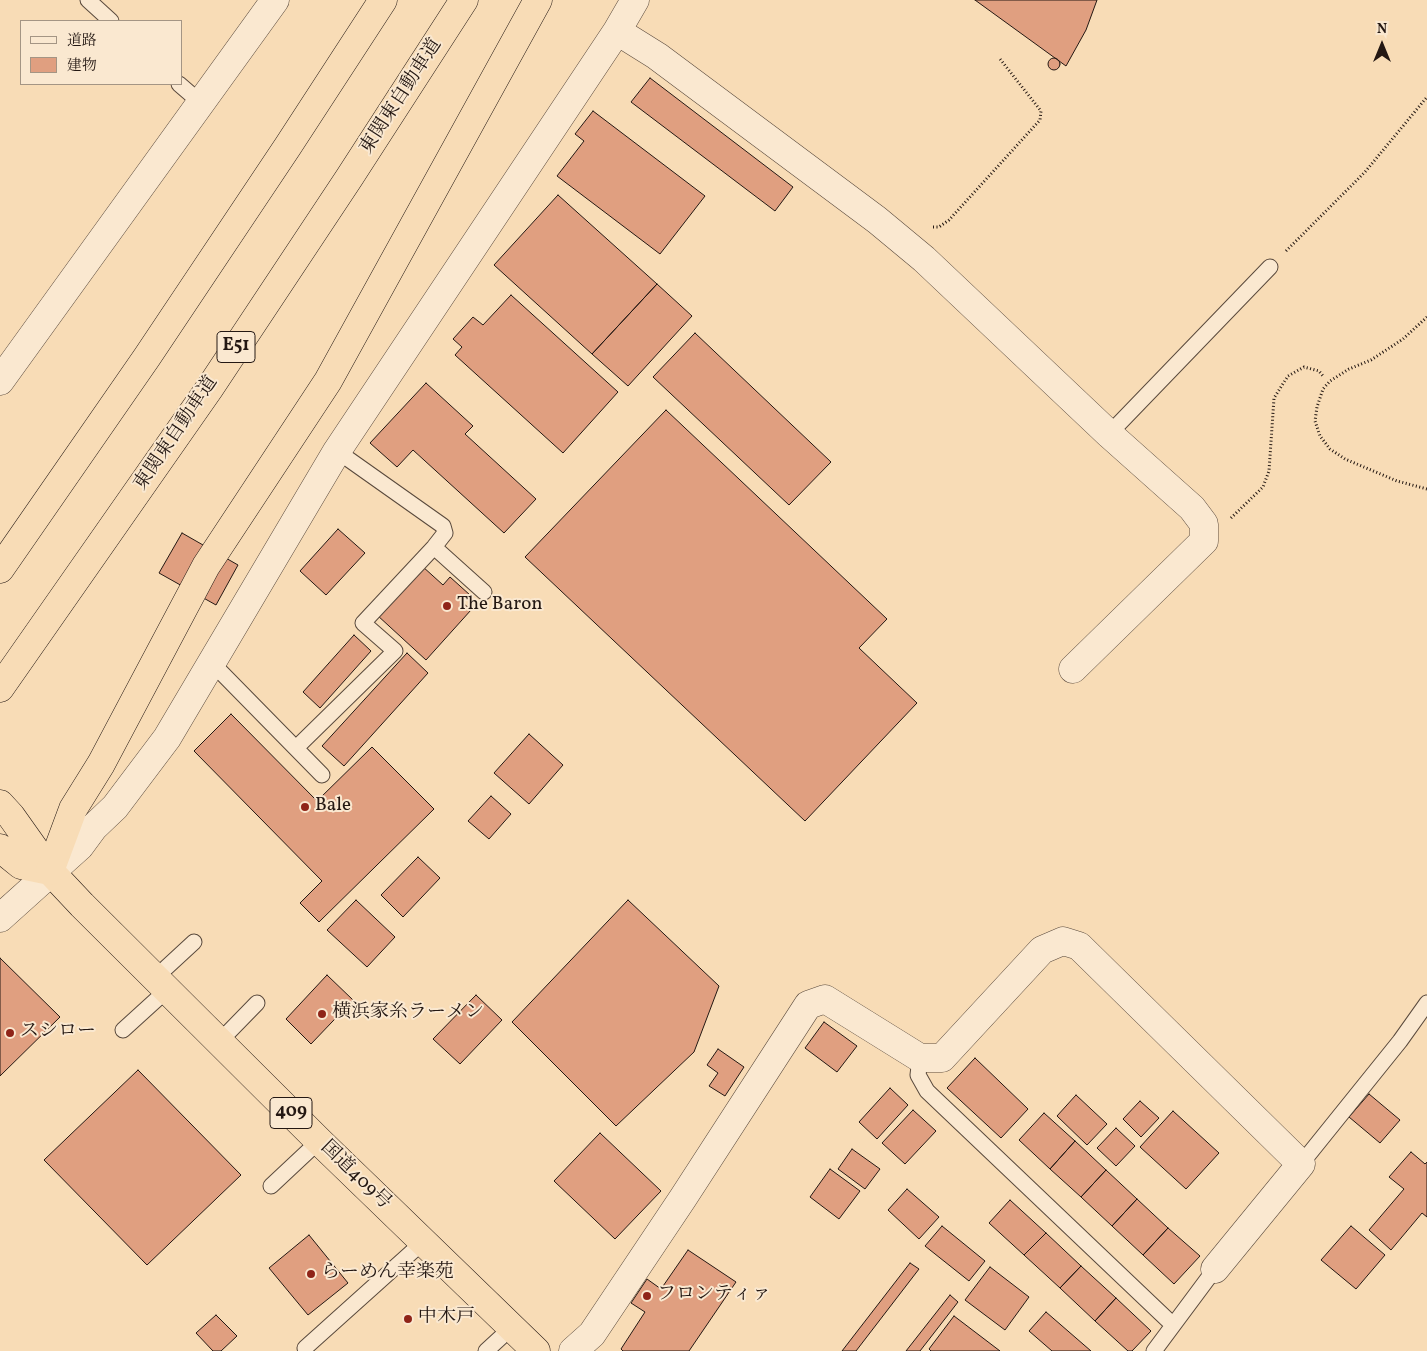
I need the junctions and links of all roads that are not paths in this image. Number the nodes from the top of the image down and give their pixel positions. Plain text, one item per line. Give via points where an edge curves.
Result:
1 (88, 0) edge
2 (275, 0) edge
3 (382, 0) edge
4 (464, 0) edge
5 (538, 0) edge
6 (635, 0) edge
7 (110, 20) edge
8 (617, 31) junction
9 (180, 85) edge
10 (200, 103) junction
11 (1270, 267) road end
12 (0, 381) edge
13 (1109, 434) junction
14 (337, 451) junction
15 (434, 547) junction
16 (0, 569) edge
17 (484, 592) dead end
18 (212, 663) junction
19 (1073, 670) dead end
20 (0, 688) edge
21 (296, 748) junction
22 (322, 775) dead end
23 (0, 804) edge
24 (0, 848) edge
25 (50, 871) junction
26 (0, 918) edge
27 (194, 942) dead end
28 (161, 984) junction
29 (257, 1003) dead end
30 (1427, 1003) edge
31 (123, 1030) dead end
32 (219, 1042) junction
33 (920, 1058) junction
34 (319, 1141) junction
35 (1301, 1164) junction
36 (271, 1186) dead end
37 (423, 1242) junction
38 (1215, 1269) joint
39 (1173, 1325) junction
40 (511, 1328) junction
41 (305, 1348) dead end
42 (486, 1351) edge
43 (536, 1351) edge
44 (573, 1351) edge
45 (1154, 1351) edge

1 - 7 lane
2 - 10 street
3 - 16 highway via 153,349
4 - 20 highway, 東関東自動車道 / E51 via 214,380
5 - 25 highway via 328,381 206,566 101,764 73,809
6 - 8 street
8 - 13 street via 665,61 877,220 924,259
8 - 14 street
9 - 10 lane
10 - 12 street
11 - 13 lane
13 - 19 street via 1192,508 1204,524 1204,541
14 - 15 lane via 443,526 445,532
14 - 18 street
15 - 17 lane
15 - 21 lane via 363,623 395,652
18 - 21 lane
18 - 25 street via 167,738 115,807 80,846
21 - 22 lane
23 - 25 highway, 国道409号 / 409
24 - 25 highway via 21,865
25 - 26 street
25 - 28 highway, 国道409号 / 409
27 - 28 lane
28 - 31 lane
28 - 32 highway, 国道409号 / 409
29 - 32 lane
30 - 35 lane
32 - 34 highway, 国道409号 / 409
33 - 35 street via 942,1058 1042,950 1063,941 1078,946
33 - 39 lane via 918,1075 927,1091
33 - 44 street via 825,999 808,1005 592,1334
34 - 36 lane
34 - 37 highway, 国道409号 / 409
35 - 38 street
37 - 40 highway, 国道409号 / 409
37 - 41 lane
38 - 39 lane
39 - 45 lane
40 - 42 lane
40 - 43 highway, 国道409号 / 409

